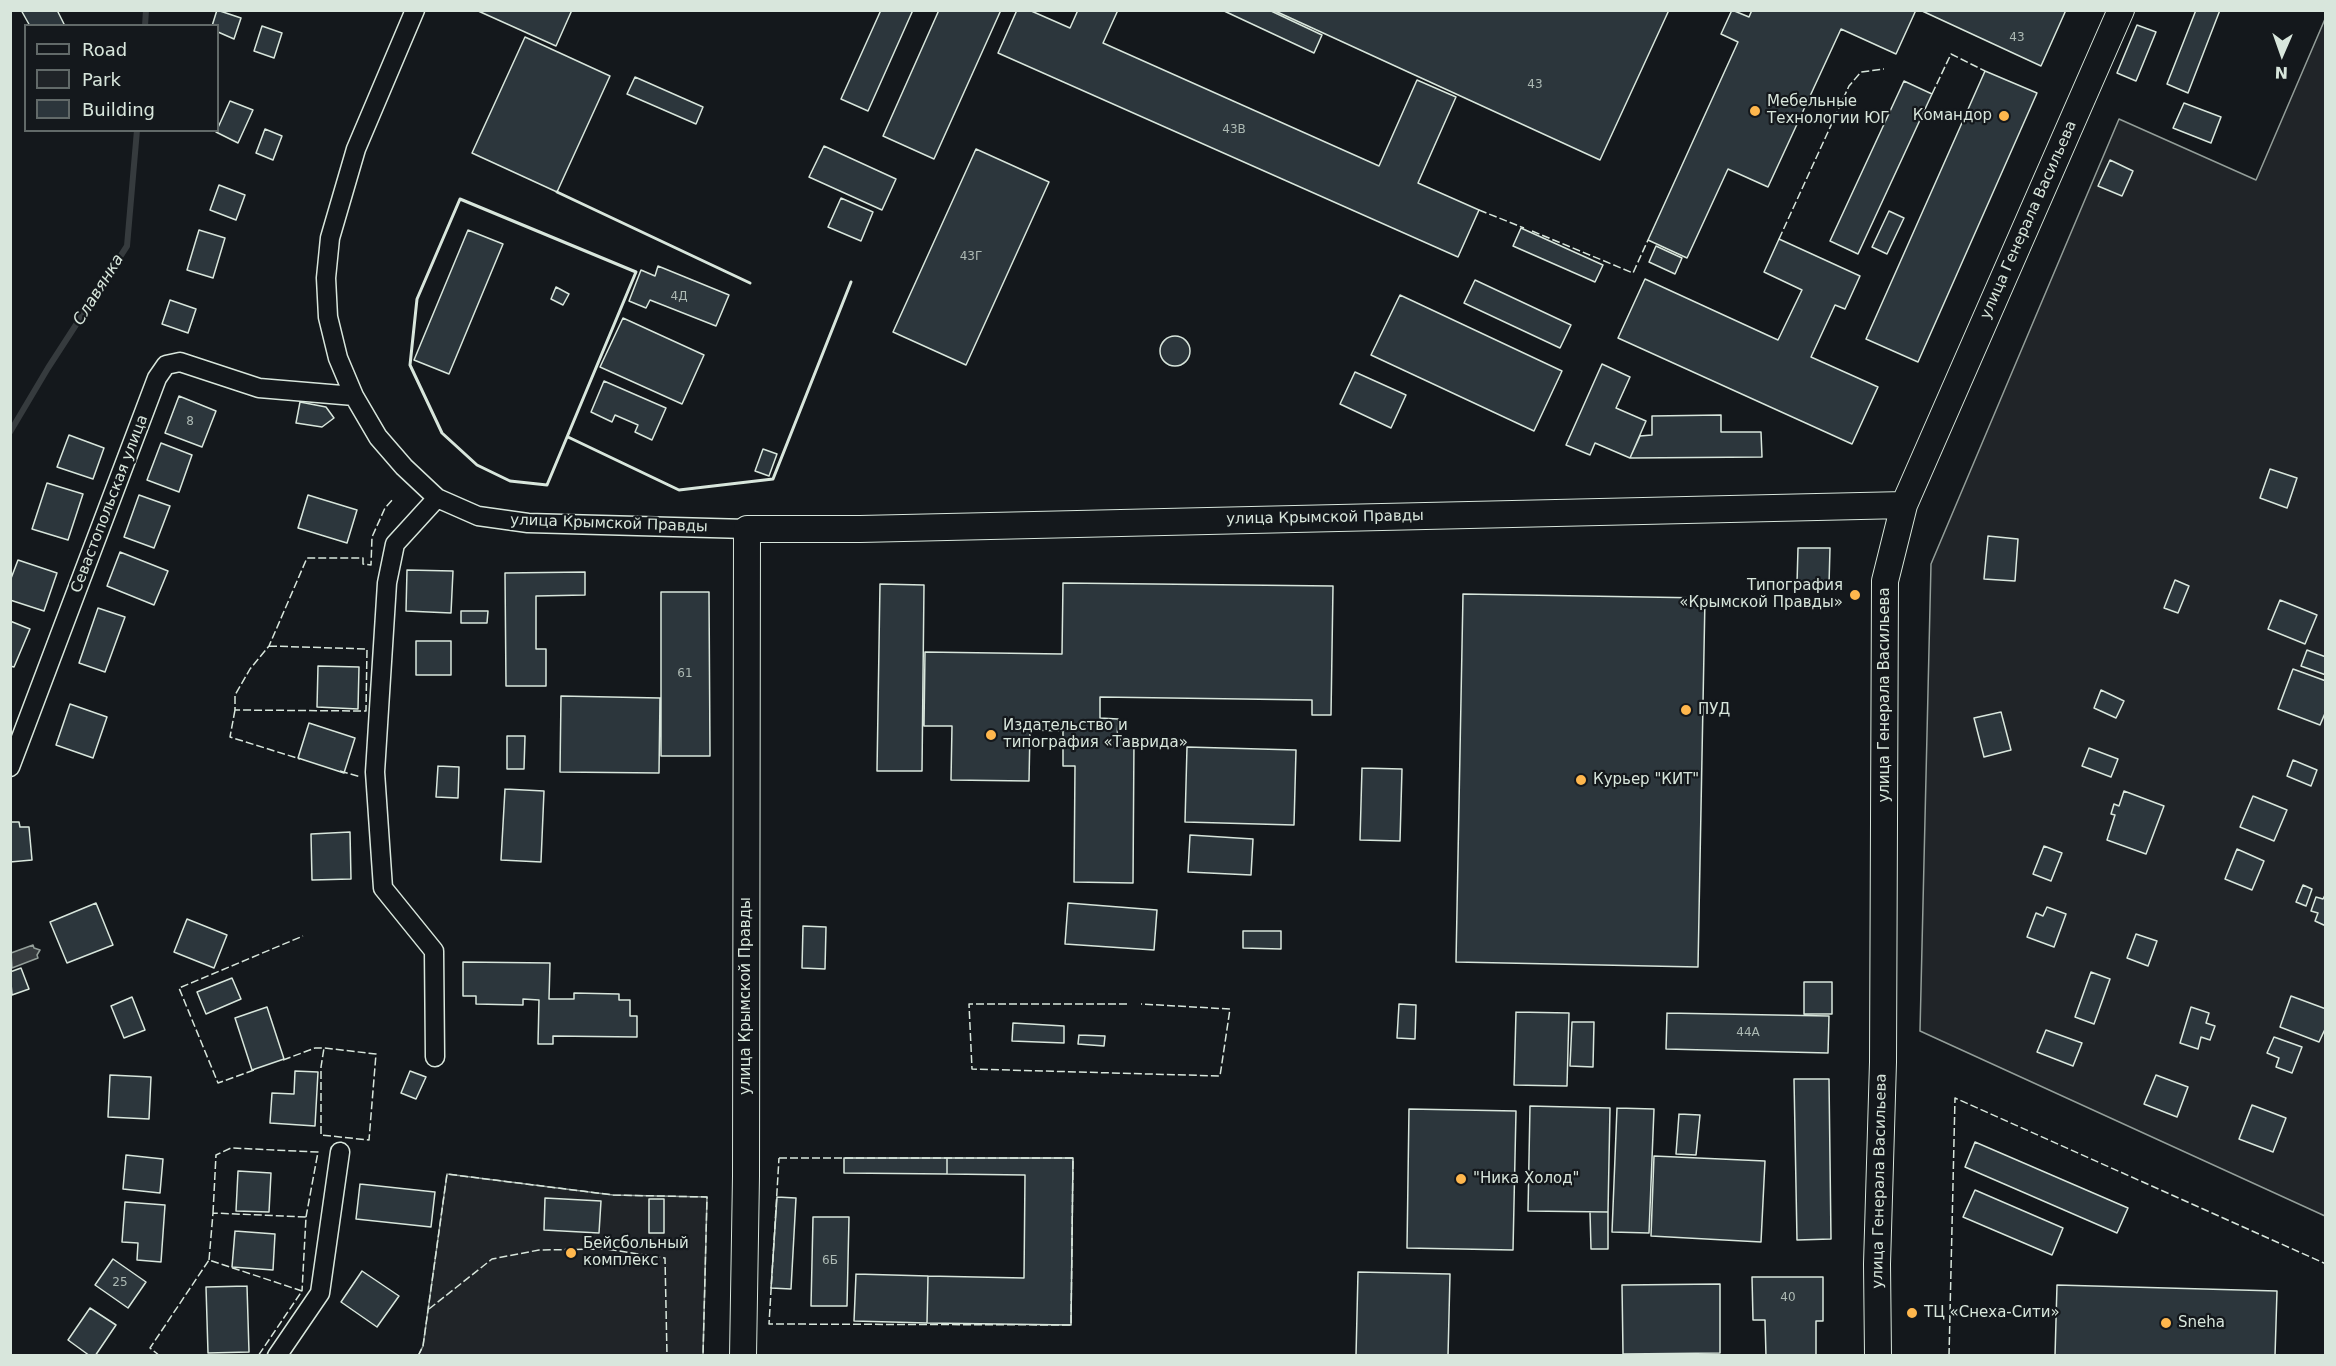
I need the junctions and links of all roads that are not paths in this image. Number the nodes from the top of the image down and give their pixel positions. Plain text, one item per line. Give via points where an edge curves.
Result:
1 (415, 10) edge
2 (2121, 10) edge
3 (354, 396) junction
4 (437, 498) junction
5 (1904, 505) junction
6 (747, 529) junction
7 (10, 767) edge
8 (435, 1057) dead end
9 (340, 1152) dead end
10 (277, 1356) edge
11 (743, 1356) edge
12 (1878, 1356) edge

1 - 3 street, улица Крымской Правды via 356,149 330,238 328,317 338,358
2 - 5 street, улица Генерала Васильева
3 - 4 street, улица Крымской Правды via 378,437
3 - 7 street, Севастопольская улица via 259,388 180,362 166,365 157,378
4 - 6 street, улица Крымской Правды via 478,516 528,523
4 - 8 street via 394,543 387,583 375,772 383,888 434,951
5 - 6 street, улица Крымской Правды
5 - 12 street, улица Генерала Васильева via 1885,581
6 - 11 street, улица Крымской Правды
9 - 10 street via 320,1293

